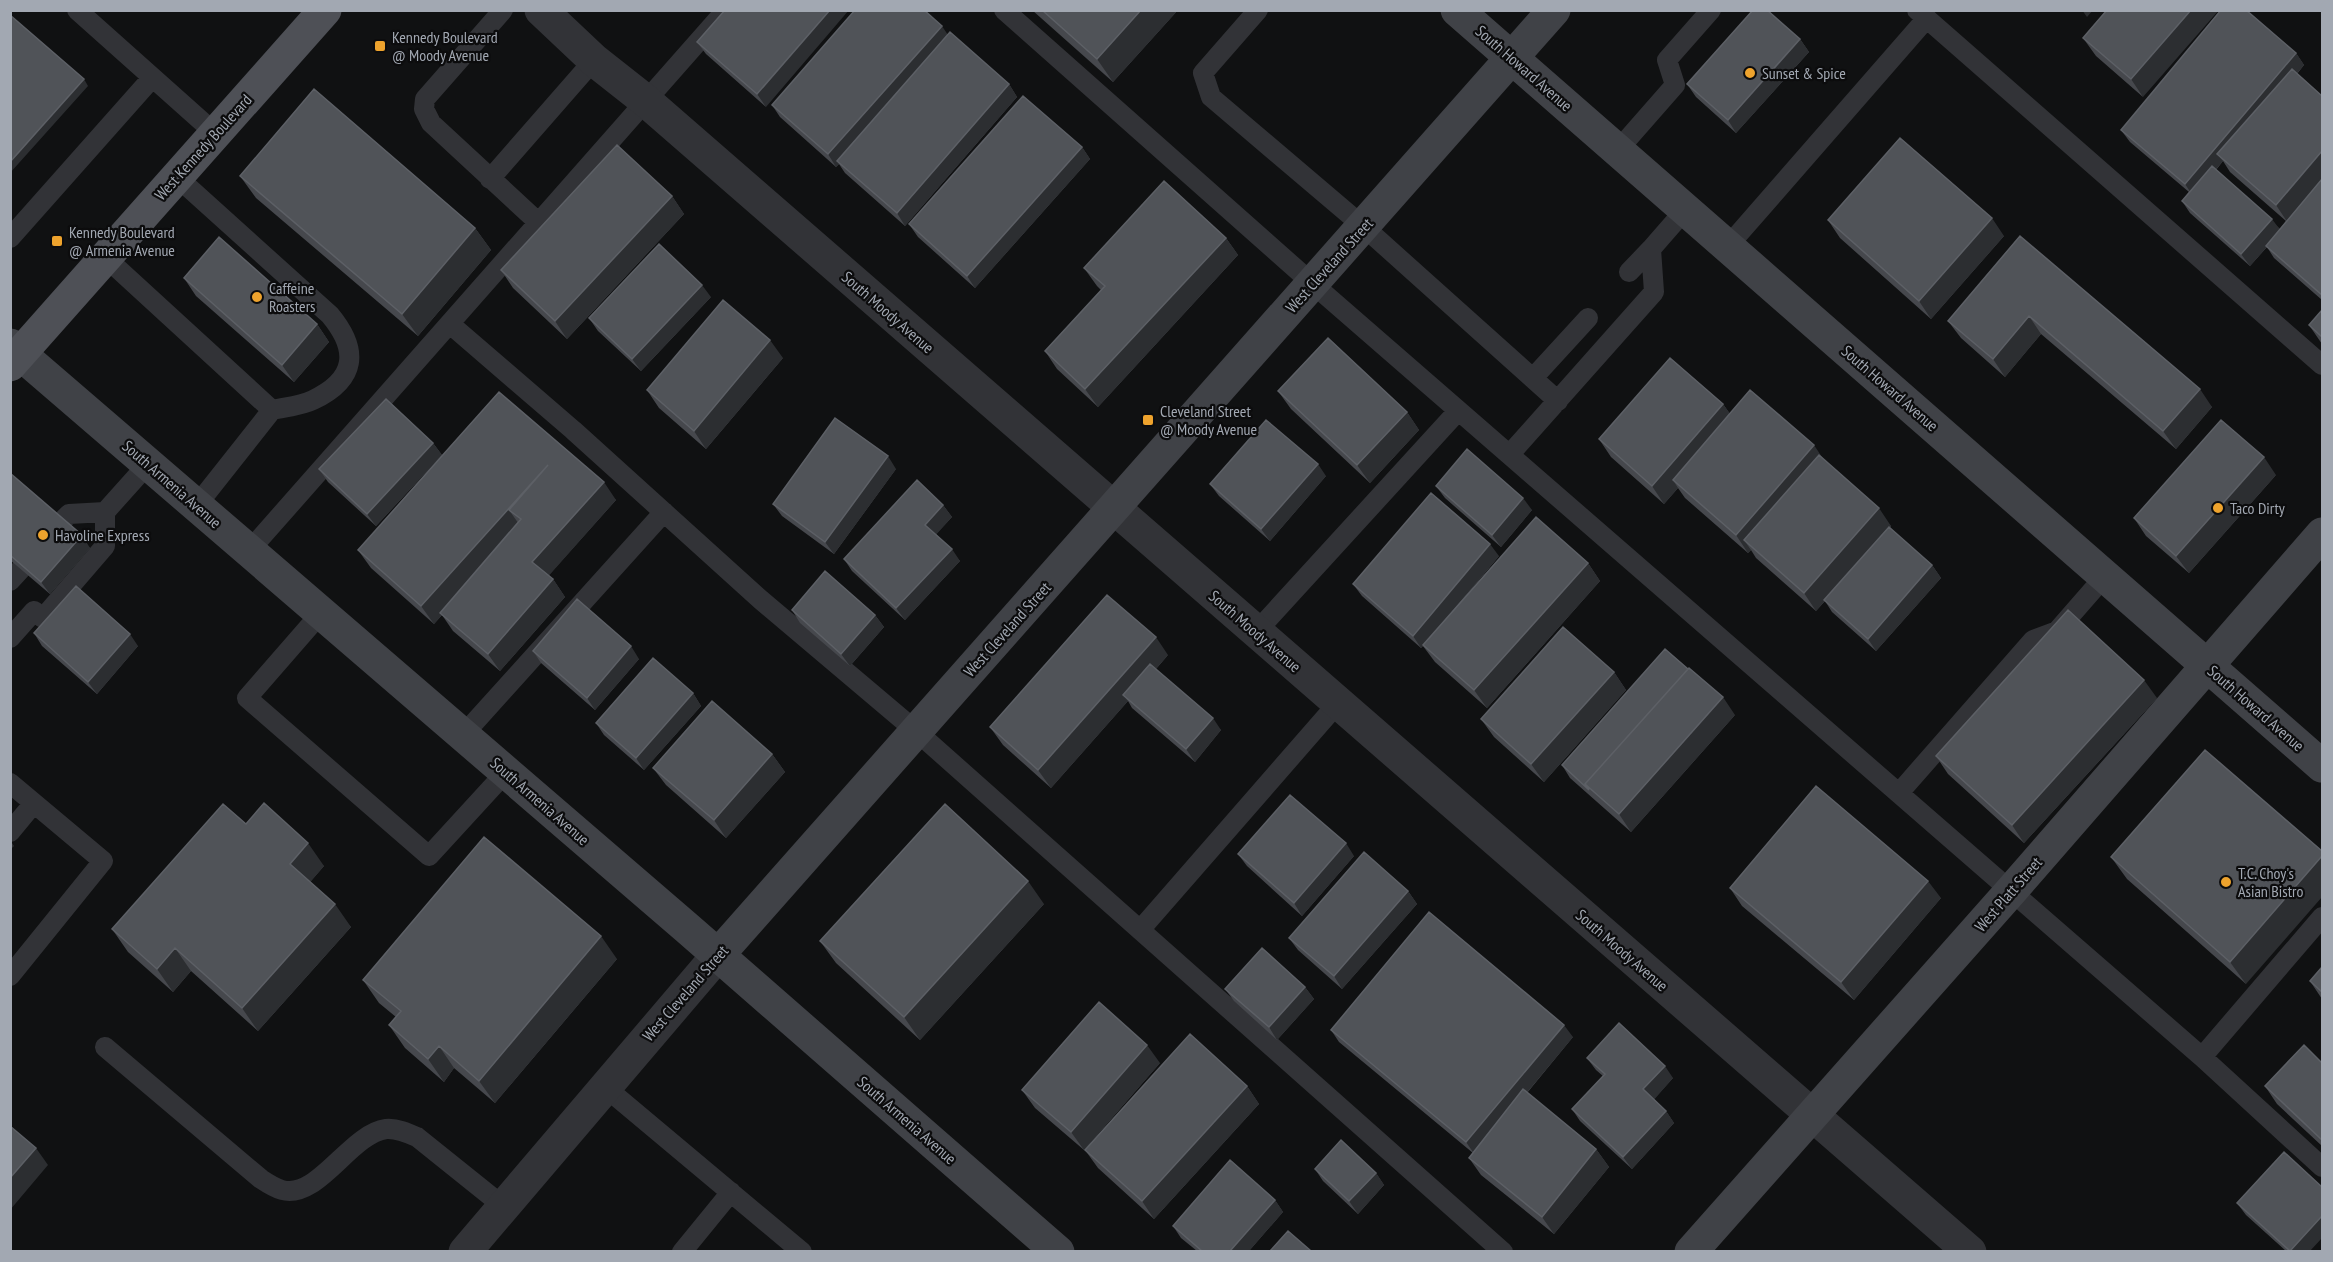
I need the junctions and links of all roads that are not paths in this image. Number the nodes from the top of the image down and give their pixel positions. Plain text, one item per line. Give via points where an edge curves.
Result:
1 (77, 10) edge
2 (325, 10) edge
3 (503, 10) edge
4 (726, 10) edge
5 (1004, 10) edge
6 (1258, 10) edge
7 (1457, 10) edge
8 (1554, 10) edge
9 (1711, 10) edge
10 (551, 14) edge
11 (1922, 14) edge
12 (1512, 58) junction
13 (594, 60) junction
14 (153, 78) junction
15 (646, 101) junction
16 (216, 134) junction
17 (1618, 150) junction
18 (177, 177) junction
19 (490, 179) junction
20 (1685, 210) junction
21 (539, 223) junction
22 (1364, 227) junction
23 (10, 238) edge
24 (1728, 246) junction
25 (1651, 249) junction
26 (105, 257) junction
27 (1629, 272) dead end
28 (1313, 284) junction
29 (1588, 318) dead end
30 (450, 324) junction
31 (14, 354) edge
32 (2322, 365) edge
33 (1533, 378) junction
34 (1558, 401) junction
35 (272, 410) junction
36 (1458, 411) junction
37 (1510, 454) junction
38 (148, 464) junction
39 (196, 505) junction
40 (1114, 508) junction
41 (105, 512) junction
42 (664, 512) junction
43 (61, 522) edge
44 (2322, 534) edge
45 (249, 551) junction
46 (2105, 576) junction
47 (321, 613) junction
48 (1256, 632) junction
49 (10, 638) edge
50 (2207, 665) junction
51 (1338, 703) junction
52 (916, 731) junction
53 (463, 735) junction
54 (2322, 766) edge
55 (506, 772) junction
56 (10, 783) edge
57 (1899, 793) junction
58 (34, 803) junction
59 (10, 832) edge
60 (2011, 891) junction
61 (2322, 917) edge
62 (1140, 930) junction
63 (718, 955) junction
64 (10, 976) edge
65 (105, 1047) dead end
66 (2202, 1057) junction
67 (605, 1087) junction
68 (1812, 1115) junction
69 (2322, 1167) edge
70 (731, 1192) junction
71 (503, 1206) junction
72 (465, 1251) edge
73 (682, 1251) edge
74 (802, 1251) edge
75 (1058, 1251) edge
76 (1503, 1251) edge
77 (1691, 1251) edge
78 (1970, 1251) edge

1 - 14 lane
2 - 16 main road, West Kennedy Boulevard
3 - 19 lane via 425,99 423,109 430,123
4 - 15 lane
5 - 28 lane
6 - 22 lane via 1203,73 1210,97
7 - 12 main road, South Howard Avenue
8 - 12 main road, West Cleveland Street
9 - 17 lane via 1667,60 1675,85
10 - 13 street, South Moody Avenue
11 - 24 lane
11 - 32 lane
12 - 17 main road, South Howard Avenue
12 - 22 main road, West Cleveland Street
13 - 15 street, South Moody Avenue
13 - 19 lane
14 - 16 lane
14 - 23 lane
15 - 21 lane
15 - 40 street, South Moody Avenue
16 - 18 main road, West Kennedy Boulevard
17 - 20 main road, South Howard Avenue
18 - 26 main road, West Kennedy Boulevard
18 - 35 lane via 330,315 348,341 351,353 346,371 334,386 312,400
19 - 21 lane
20 - 24 main road, South Howard Avenue
20 - 25 lane
21 - 30 lane
22 - 28 main road, West Cleveland Street
22 - 33 lane
24 - 46 main road, South Howard Avenue
25 - 27 lane
25 - 34 lane via 1654,292
26 - 31 main road, West Kennedy Boulevard
26 - 35 lane
28 - 36 lane
28 - 40 main road, West Cleveland Street
29 - 33 lane
30 - 42 lane
30 - 45 lane
31 - 38 main road, South Armenia Avenue
33 - 34 lane
34 - 37 lane
35 - 39 lane
36 - 37 lane
36 - 48 lane
37 - 57 lane
38 - 39 main road, South Armenia Avenue
38 - 41 lane
39 - 45 main road, South Armenia Avenue
40 - 48 street, South Moody Avenue
40 - 52 main road, West Cleveland Street
41 - 43 lane via 69,513
41 - 49 lane via 105,546 43,618 34,611
42 - 52 lane
42 - 53 lane
44 - 50 main road, West Platt Street
45 - 47 main road, South Armenia Avenue
46 - 50 main road, South Howard Avenue
46 - 57 lane via 2057,631 2033,640
47 - 53 main road, South Armenia Avenue
47 - 55 lane via 247,698 420,849 429,856
48 - 51 street, South Moody Avenue
50 - 54 main road, South Howard Avenue
50 - 60 main road, West Platt Street
51 - 62 lane
51 - 68 street, South Moody Avenue
52 - 62 lane
52 - 63 main road, West Cleveland Street
53 - 55 main road, South Armenia Avenue
55 - 63 main road, South Armenia Avenue
56 - 58 lane
57 - 60 lane
58 - 59 lane
58 - 64 lane via 103,861
60 - 66 lane
60 - 68 main road, West Platt Street
61 - 66 lane
62 - 76 lane
63 - 67 street, West Cleveland Street
63 - 75 main road, South Armenia Avenue
65 - 71 lane via 261,1179 282,1191 300,1189 317,1179 366,1137 386,1129 417,1137
66 - 69 lane
67 - 70 lane
67 - 71 street, West Cleveland Street
68 - 77 main road, West Platt Street
68 - 78 street, South Moody Avenue
70 - 73 lane
70 - 74 lane
71 - 72 street, West Cleveland Street

